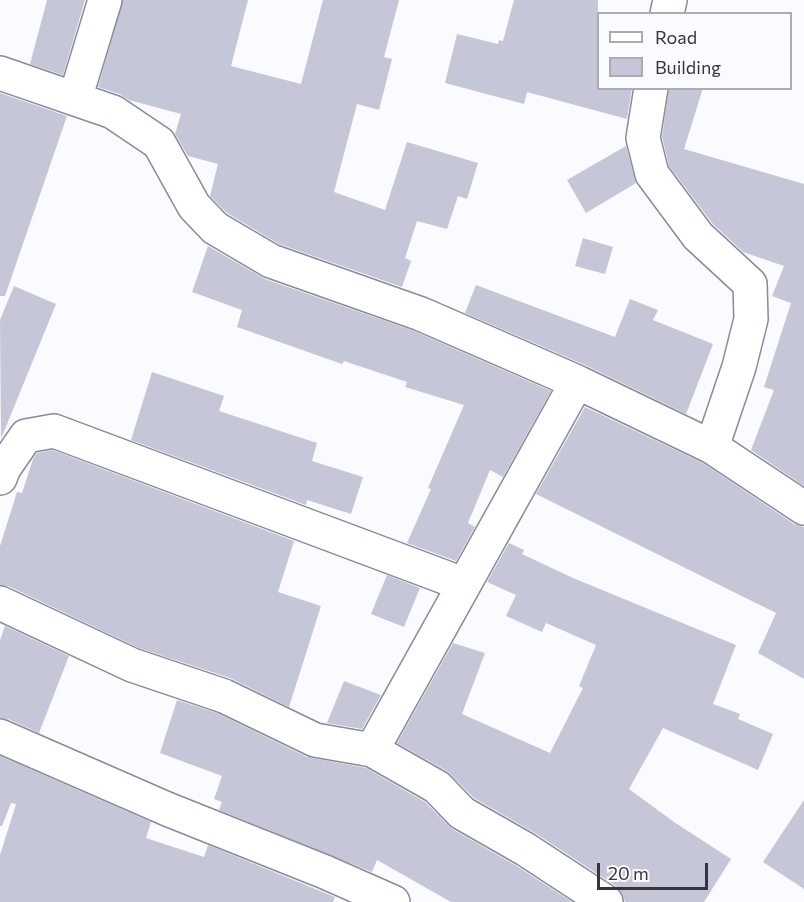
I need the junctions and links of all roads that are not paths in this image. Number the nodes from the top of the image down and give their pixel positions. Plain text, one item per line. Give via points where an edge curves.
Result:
1 (105, 0) edge
2 (0, 73) edge
3 (651, 90) edge
4 (75, 99) junction
5 (577, 382) junction
6 (712, 447) junction
7 (0, 478) edge
8 (804, 508) edge
9 (463, 584) junction
10 (0, 603) edge
11 (0, 736) edge
12 (372, 750) junction
13 (393, 902) edge
14 (606, 902) edge

1 - 4 street
2 - 4 street
3 - 6 street via 643,138 652,174 698,236 750,284 751,318
4 - 5 street via 113,112 159,142 194,206 215,228 270,261 421,314
5 - 6 street
5 - 9 street
6 - 8 street
7 - 9 street via 26,436 54,431
9 - 12 street
10 - 12 street via 132,665 224,696 315,740
11 - 13 street
12 - 14 street via 437,788 462,813

